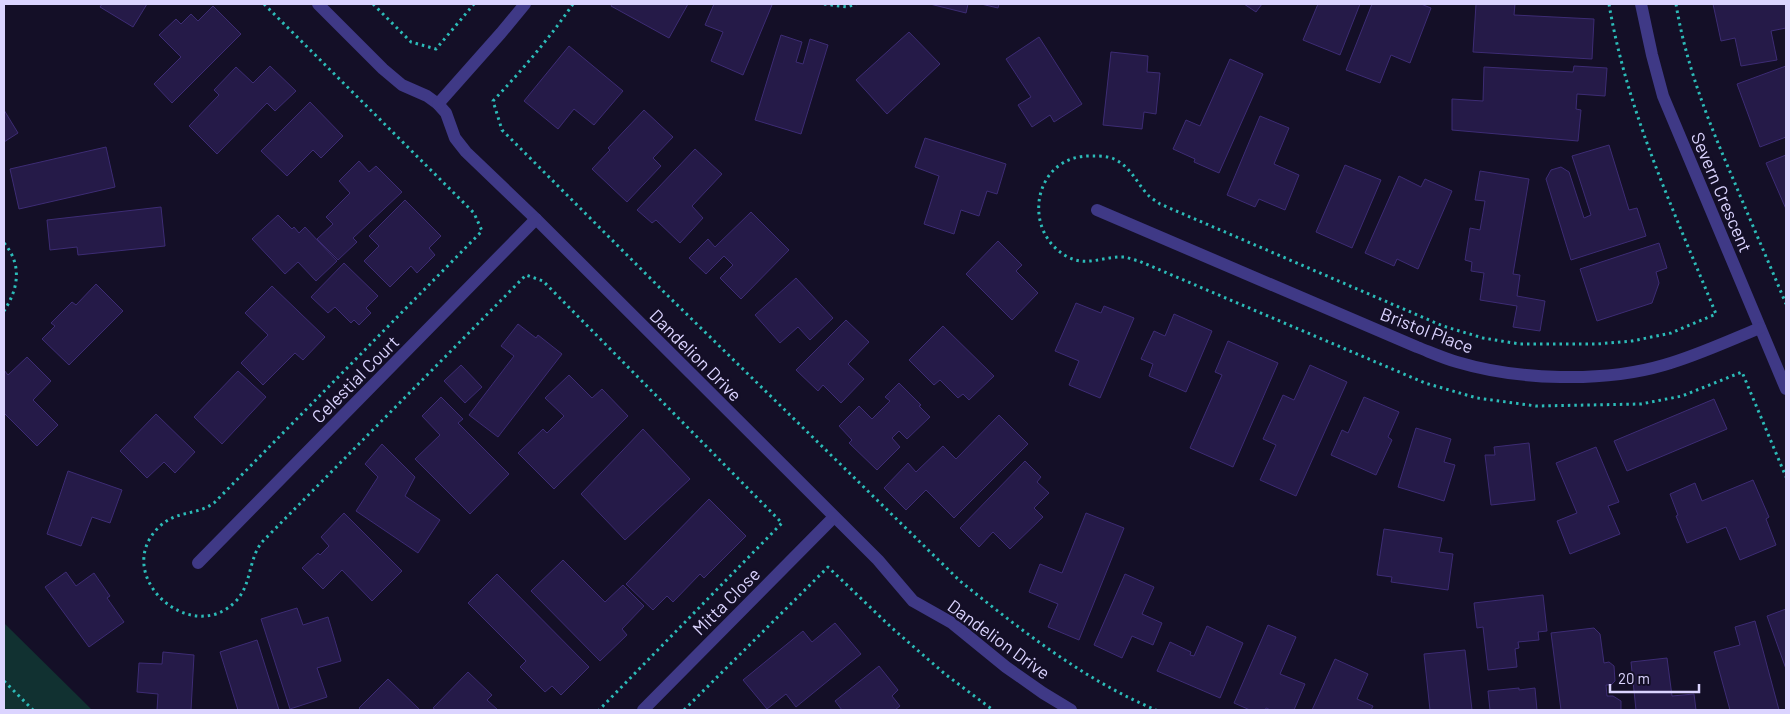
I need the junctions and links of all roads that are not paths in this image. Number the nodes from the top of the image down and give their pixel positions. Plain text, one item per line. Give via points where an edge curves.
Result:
1 (318, 4) edge
2 (525, 4) edge
3 (1642, 4) edge
4 (438, 104) junction
5 (1097, 210) dead end
6 (536, 219) junction
7 (1760, 328) junction
8 (1786, 389) edge
9 (834, 517) junction
10 (198, 563) dead end
11 (643, 710) edge
12 (1071, 710) edge

1 - 4 street, Dandelion Drive via 383,69
2 - 4 street
3 - 7 street, Severn Crescent via 1663,96
4 - 6 street, Dandelion Drive via 466,152
5 - 7 street, Bristol Place via 1417,347 1456,362 1495,371 1570,377 1633,372 1664,365
6 - 9 street, Dandelion Drive
6 - 10 street, Celestial Court
7 - 8 street, Severn Crescent
9 - 11 street, Mitta Close
9 - 12 street, Dandelion Drive via 878,560 913,601 952,623 1006,667

